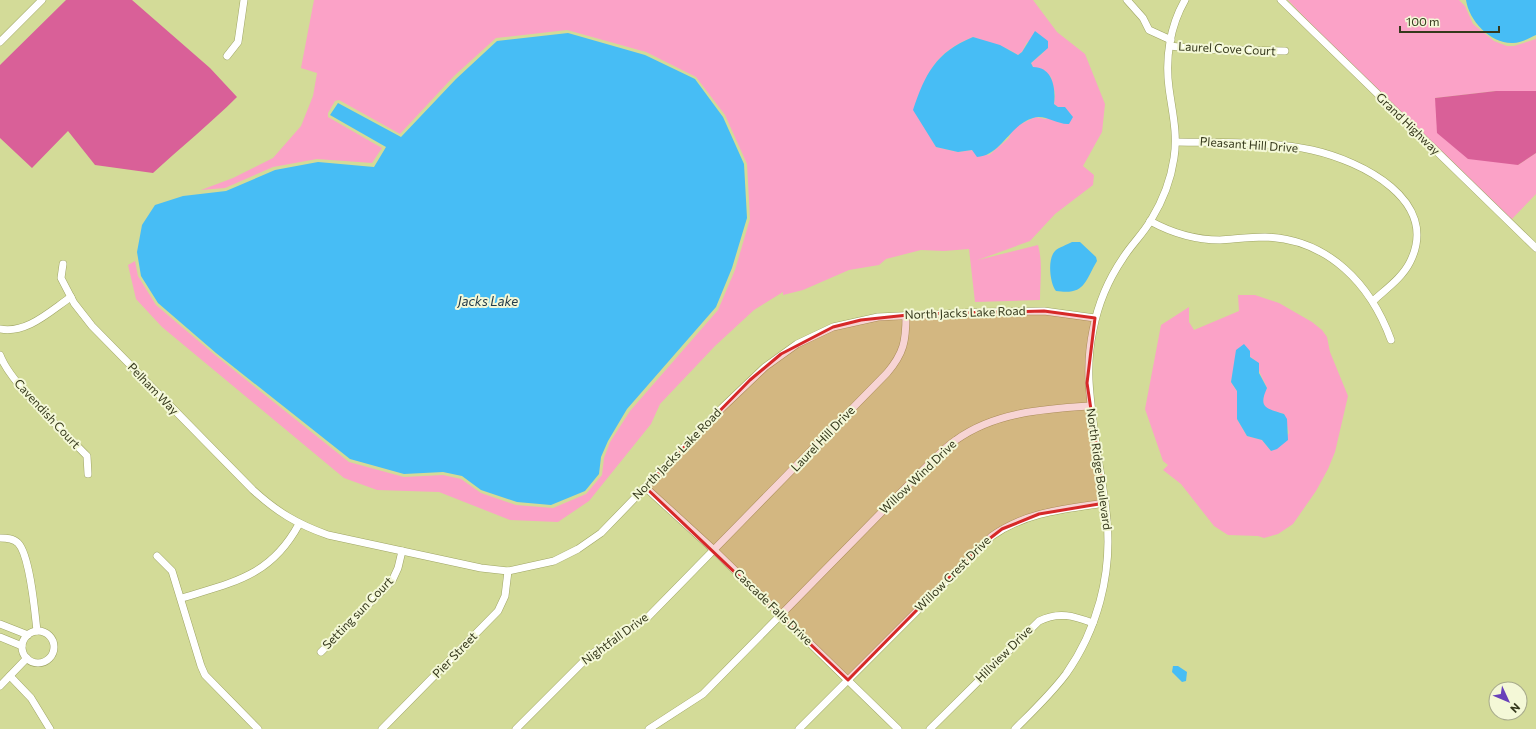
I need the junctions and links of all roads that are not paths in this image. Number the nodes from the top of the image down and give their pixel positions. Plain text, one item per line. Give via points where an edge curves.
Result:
1 (42, 0) edge
2 (244, 0) edge
3 (1127, 0) edge
4 (1185, 0) edge
5 (1281, 0) edge
6 (0, 42) edge
7 (1171, 43) junction
8 (1284, 51) dead end
9 (227, 56) dead end
10 (1176, 142) junction
11 (1150, 221) junction
12 (1536, 248) edge
13 (63, 264) dead end
14 (71, 297) junction
15 (1373, 301) junction
16 (906, 315) junction
17 (1096, 318) junction
18 (0, 330) edge
19 (1391, 340) dead end
20 (0, 355) edge
21 (1090, 406) junction
22 (88, 474) dead end
23 (645, 487) junction
24 (265, 501) joint
25 (1105, 503) junction
26 (299, 524) junction
27 (0, 538) edge
28 (714, 550) junction
29 (402, 551) junction
30 (157, 556) dead end
31 (508, 571) junction
32 (182, 598) junction
33 (781, 615) junction
34 (1093, 623) junction
35 (2, 625) edge
36 (37, 631) junction
37 (28, 635) junction
38 (0, 637) edge
39 (22, 646) junction
40 (321, 652) dead end
41 (27, 658) junction
42 (10, 676) junction
43 (848, 680) junction
44 (0, 686) edge
45 (50, 729) edge
46 (258, 729) edge
47 (382, 729) edge
48 (516, 729) edge
49 (649, 729) edge
50 (799, 729) edge
51 (898, 729) edge
52 (930, 729) edge
53 (1015, 729) edge

1 - 6 street
2 - 9 street via 238,42
3 - 7 street, Laurel Cove Court via 1152,33
4 - 7 street via 1176,19
5 - 12 street, Grand Highway
7 - 8 street, Laurel Cove Court via 1196,49
7 - 10 street via 1168,76
10 - 11 street via 1172,171 1158,208
10 - 15 street, Pleasant Hill Drive via 1255,144 1312,150 1368,172 1396,191 1409,206 1417,228 1417,242 1403,272
11 - 15 street via 1166,230 1188,236 1220,240 1274,238 1304,245 1319,251 1344,268 1356,278
11 - 17 street, North Ridge Boulevard via 1112,276
13 - 14 street, Pelham Way via 61,278
14 - 18 street via 30,324 14,330
14 - 24 street, Pelham Way via 92,326
15 - 19 street
16 - 17 street, North Jacks Lake Road via 1044,311
16 - 23 street, North Jacks Lake Road via 878,316 833,327 781,354 750,380
16 - 28 street, Laurel Hill Drive via 904,346 895,364
17 - 21 street, North Ridge Boulevard via 1088,369
20 - 22 street, Cavendish Court via 6,369 88,456
21 - 25 street, North Ridge Boulevard
21 - 33 street, Willow Wind Drive via 1015,414 984,424 957,439 924,469
23 - 28 street, Cascade Falls Drive
23 - 31 street, North Jacks Lake Road via 601,533 578,549 554,561
24 - 26 street, North Jacks Lake Road via 276,511
25 - 34 street, North Ridge Boulevard via 1107,562
25 - 43 street, Willow Crest Drive via 1039,514 997,532 980,546
26 - 29 street, North Jacks Lake Road via 328,535
26 - 32 street via 291,540 262,568 241,579
27 - 36 street via 10,538 18,543 23,553 34,601
28 - 33 street, Cascade Falls Drive
28 - 48 street, Nightfall Drive via 648,617 590,655
29 - 31 street, North Jacks Lake Road via 481,568
29 - 40 street, Setting sun Court via 392,581
30 - 32 street via 172,571
31 - 47 street, Pier Street via 505,596 498,611
32 - 46 street via 205,675
33 - 43 street, Cascade Falls Drive
33 - 49 street, Willow Wind Drive via 703,694
34 - 52 street, Hillview Drive via 1064,614 1039,621
34 - 53 street, North Ridge Boulevard via 1085,642 1065,674
35 - 37 street
35 - 38 street
36 - 37 street
36 - 41 street via 42,631 50,637 53,652 42,662
37 - 39 street
38 - 39 street
39 - 41 street
41 - 42 street
42 - 44 street
42 - 45 street via 31,698
43 - 50 street, Willow Crest Drive
43 - 51 street, Cascade Falls Drive

